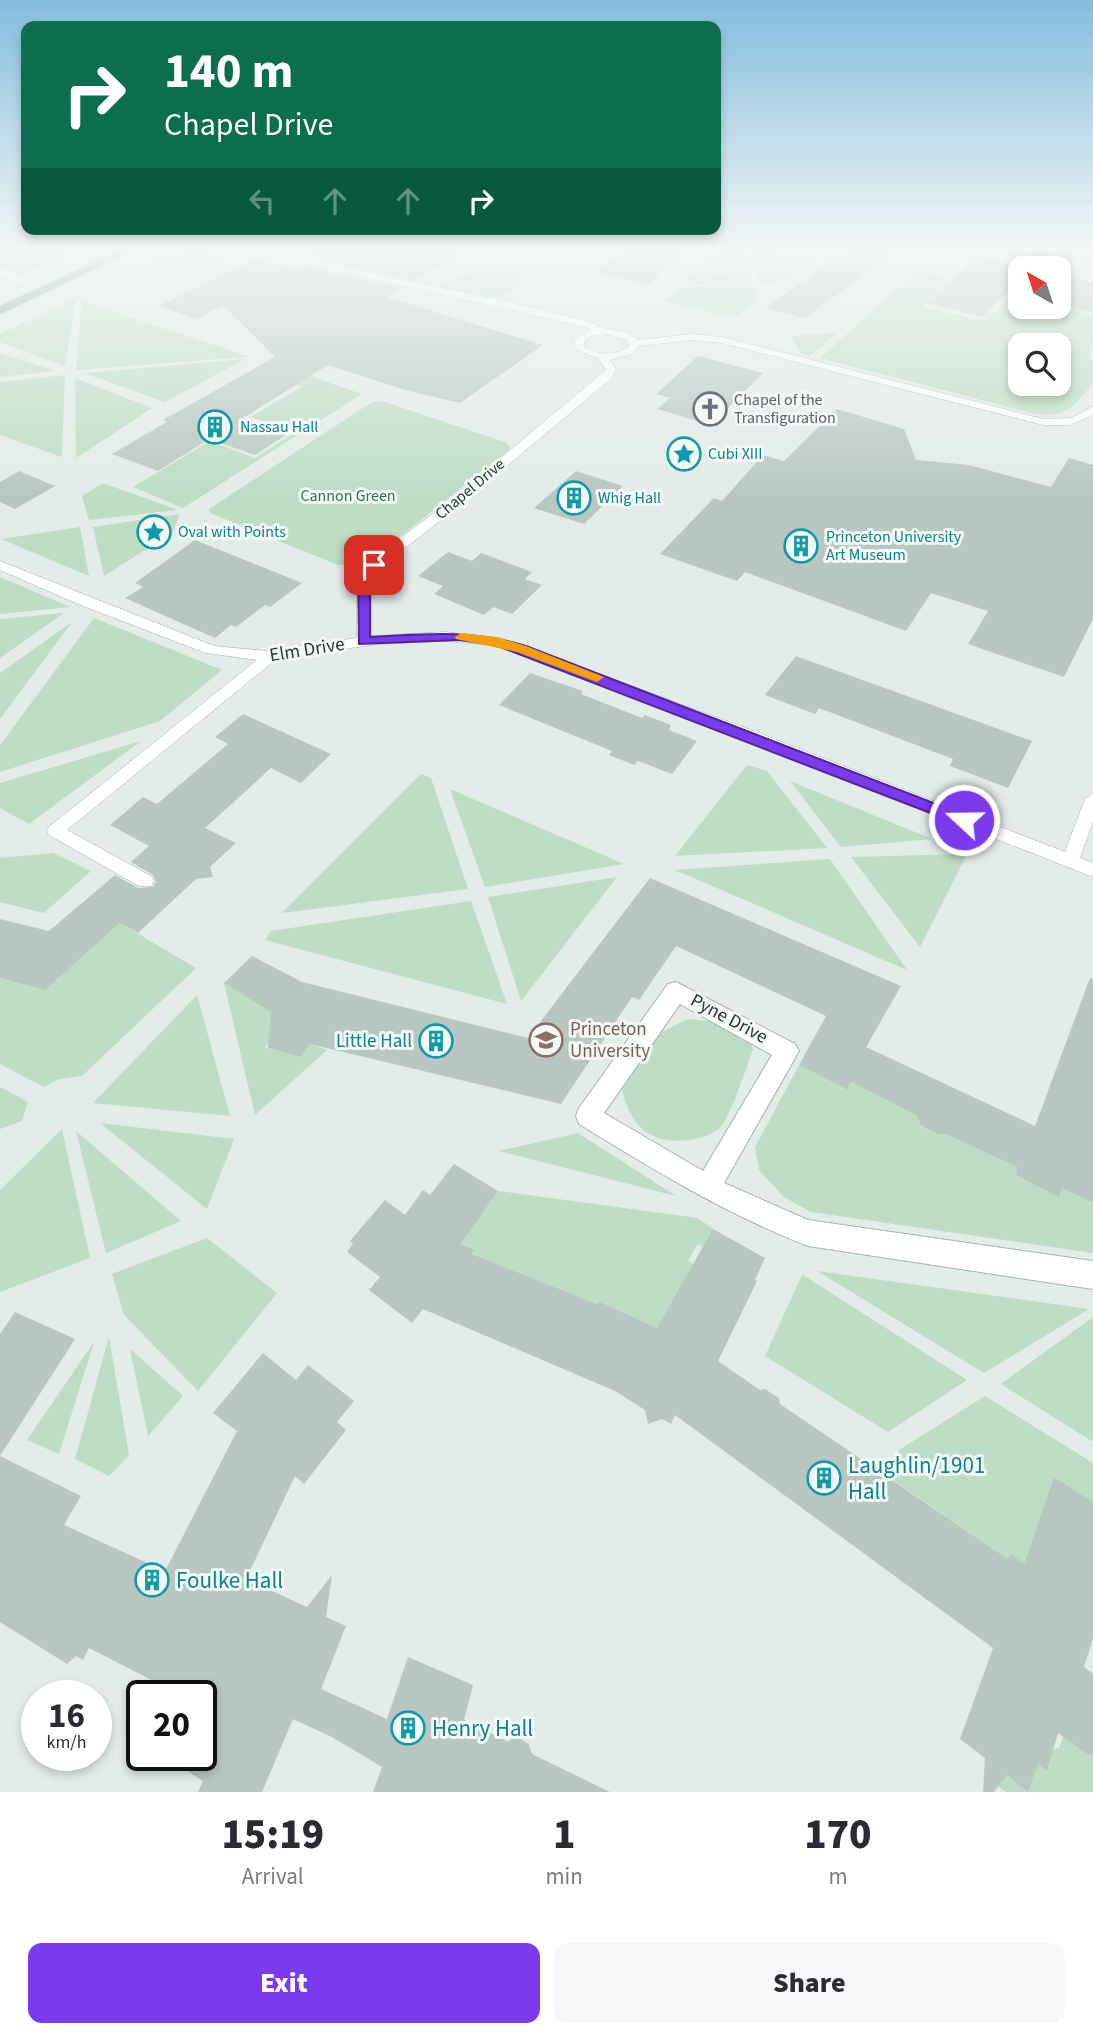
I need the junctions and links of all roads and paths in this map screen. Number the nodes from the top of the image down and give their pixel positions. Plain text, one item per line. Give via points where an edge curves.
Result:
1 (597, 331) joint
2 (635, 343) junction
3 (603, 357) junction
4 (1093, 409) edge
5 (0, 565) edge
6 (364, 641) junction
7 (270, 657) junction
8 (1093, 799) edge
9 (1070, 861) junction
10 (1093, 870) edge
11 (145, 881) dead end
12 (707, 1188) junction
13 (1093, 1275) edge

1 - 2 lane via 625,334
1 - 3 lane via 583,336 578,344
2 - 3 lane via 630,352
2 - 4 lane via 692,337 722,340 1043,422 1069,422
3 - 6 lane, Chapel Drive via 611,370 608,376 374,565 364,577
5 - 7 lane, Elm Drive via 211,650
6 - 7 lane, Elm Drive
6 - 9 lane, Elm Drive via 459,636 496,641
7 - 11 lane via 55,831
8 - 9 lane
9 - 10 lane, Elm Drive
12 - 12 street, Pyne Drive via 588,1116 676,991 787,1051
12 - 13 street, Pyne Drive via 767,1219 808,1233

